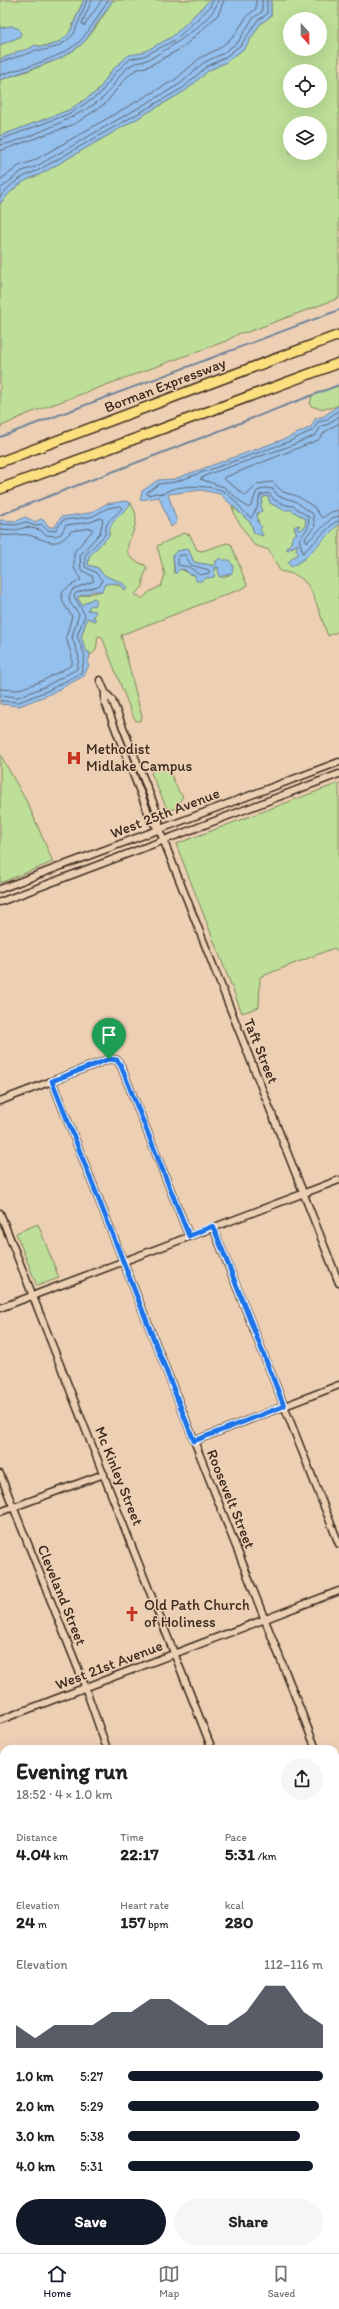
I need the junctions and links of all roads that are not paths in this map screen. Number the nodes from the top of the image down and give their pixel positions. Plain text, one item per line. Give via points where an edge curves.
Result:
1 (339, 335) edge
2 (339, 363) edge
3 (0, 462) edge
4 (0, 489) edge
5 (100, 680) dead end
6 (339, 762) edge
7 (339, 774) edge
8 (159, 829) junction
9 (164, 841) junction
10 (0, 889) edge
11 (0, 902) edge
12 (52, 1081) junction
13 (0, 1101) edge
14 (339, 1180) edge
15 (303, 1193) junction
16 (0, 1213) edge
17 (213, 1226) junction
18 (189, 1236) junction
19 (123, 1261) junction
20 (339, 1283) edge
21 (33, 1295) junction
22 (0, 1308) edge
23 (339, 1385) edge
24 (284, 1406) junction
25 (194, 1441) junction
26 (0, 1474) edge
27 (104, 1474) junction
28 (13, 1508) junction
29 (0, 1512) edge
30 (339, 1544) edge
31 (339, 1591) edge
32 (265, 1619) junction
33 (175, 1654) junction
34 (84, 1688) junction
35 (0, 1720) edge
36 (105, 1745) edge
37 (210, 1745) edge
38 (314, 1745) edge

1 - 3 highway, Borman Expressway
2 - 4 highway
5 - 8 street, Taft Street via 105,692 105,702 151,820
6 - 8 street, West 25th Avenue
7 - 9 street, West 25th Avenue
8 - 9 street, Taft Street
8 - 10 street, West 25th Avenue
9 - 11 street, West 25th Avenue
9 - 15 street, Taft Street
12 - 13 street
12 - 18 street via 109,1059 117,1060
12 - 19 street, Roosevelt Street
14 - 15 street
15 - 17 street
15 - 20 street, Taft Street
16 - 21 street, Mc Kinley Street
17 - 18 street
17 - 24 street
18 - 19 street
19 - 21 street
19 - 25 street, Roosevelt Street
21 - 22 street
21 - 27 street, Mc Kinley Street
23 - 24 street
24 - 25 street
24 - 30 street
25 - 32 street, Roosevelt Street
26 - 28 street, Cleveland Street
27 - 28 street
27 - 33 street, Mc Kinley Street
28 - 29 street
28 - 34 street, Cleveland Street
31 - 32 street, West 21st Avenue
32 - 33 street, West 21st Avenue
32 - 38 street, Roosevelt Street
33 - 34 street, West 21st Avenue
33 - 37 street, Mc Kinley Street
34 - 35 street, West 21st Avenue
34 - 36 street, Cleveland Street

